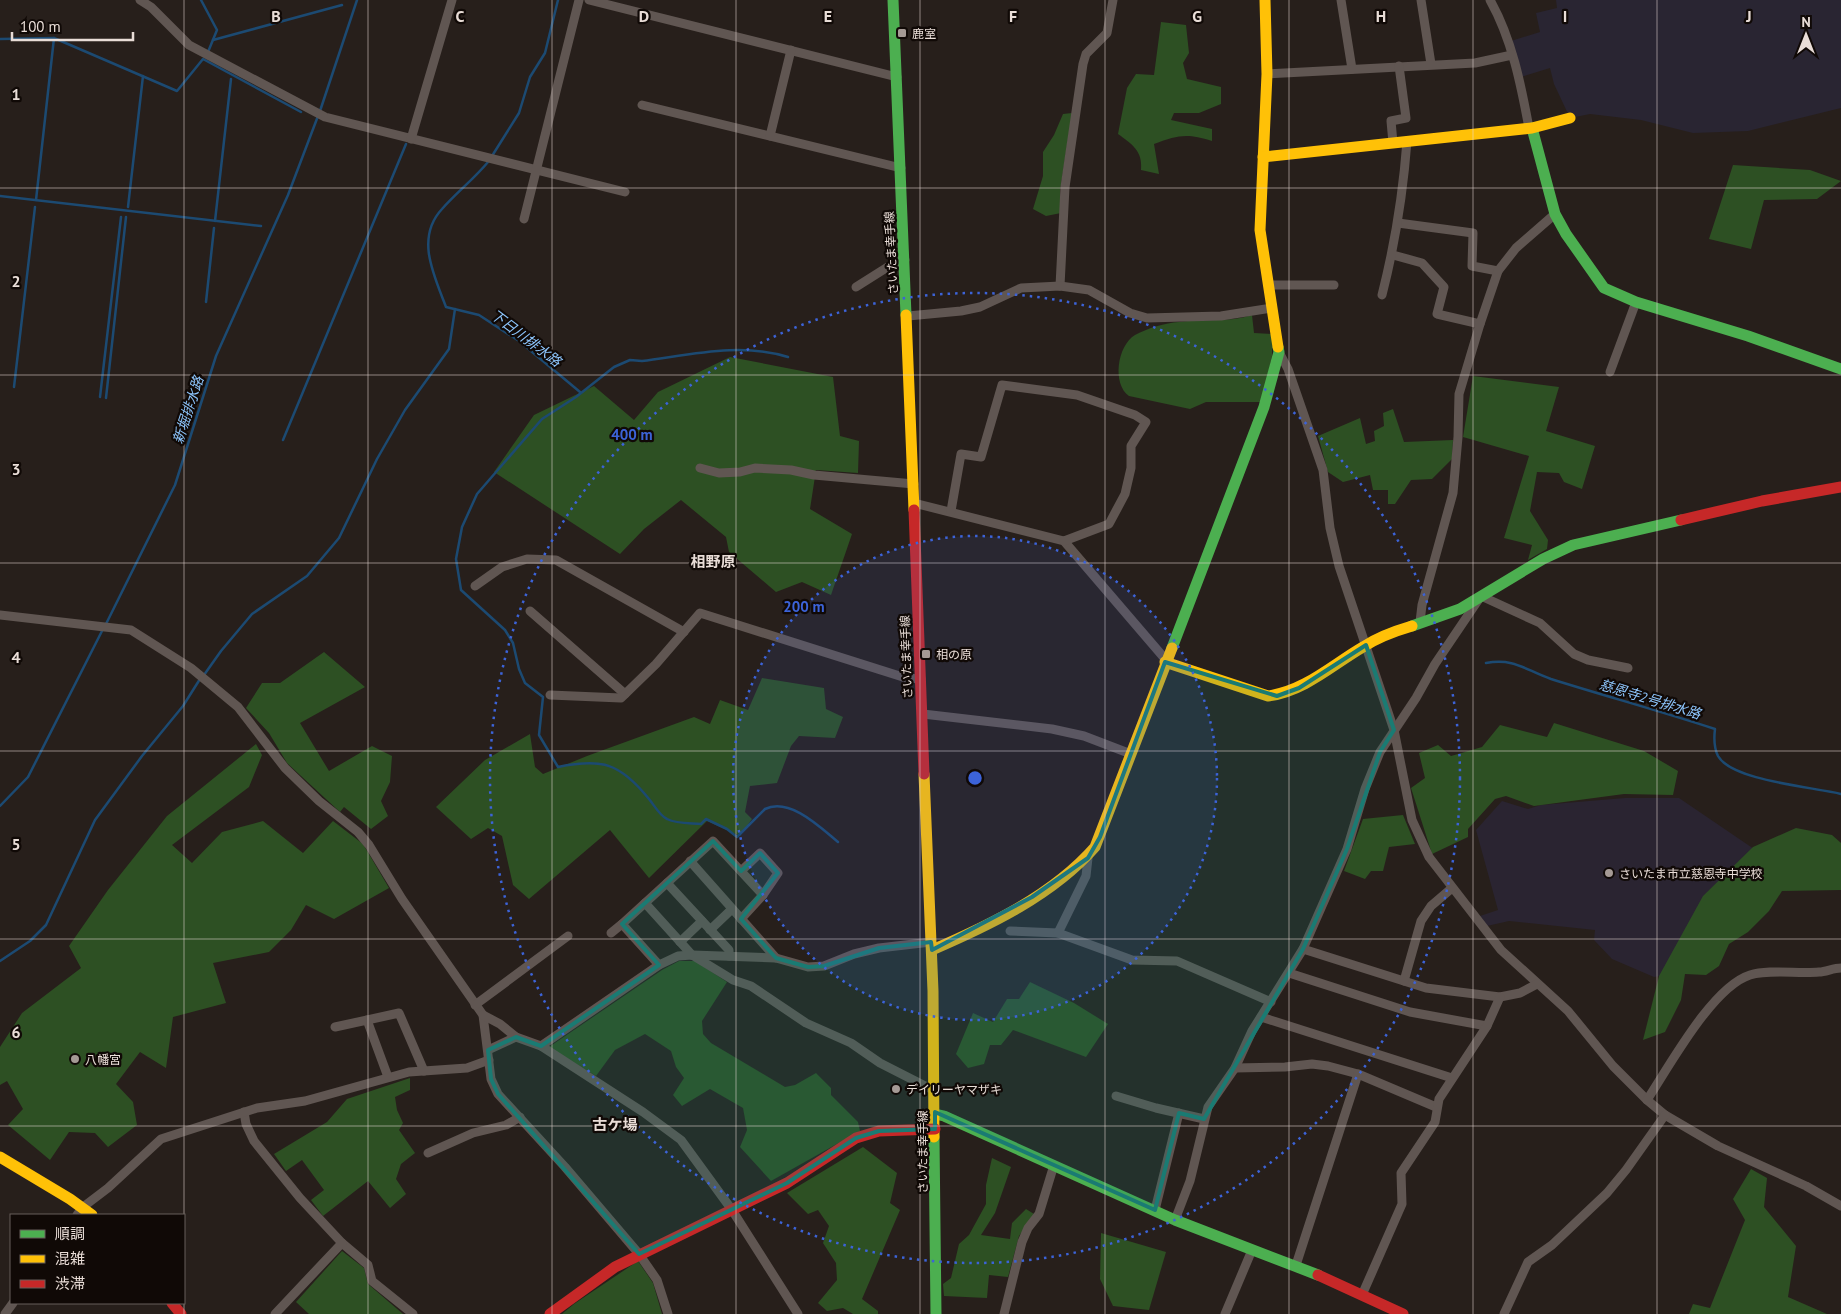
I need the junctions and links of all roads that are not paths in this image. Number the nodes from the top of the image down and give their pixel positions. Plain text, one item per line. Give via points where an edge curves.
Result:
1 (140, 0) edge
2 (452, 0) edge
3 (578, 0) edge
4 (589, 0) edge
5 (893, 0) edge
6 (1113, 0) edge
7 (1265, 0) edge
8 (1341, 0) edge
9 (1421, 0) edge
10 (1490, 0) edge
11 (792, 50) junction
12 (1512, 55) junction
13 (1431, 64) junction
14 (1399, 66) junction
15 (1352, 69) junction
16 (1267, 74) junction
17 (897, 77) junction
18 (642, 105) dead end
19 (1570, 118) dead end
20 (1531, 128) junction
21 (770, 136) junction
22 (411, 139) junction
23 (1407, 141) junction
24 (1393, 143) junction
25 (1262, 156) junction
26 (901, 168) junction
27 (536, 169) junction
28 (625, 192) dead end
29 (1555, 214) junction
30 (524, 219) dead end
31 (1398, 223) junction
32 (1392, 255) junction
33 (905, 260) junction
34 (1498, 271) junction
35 (1268, 285) junction
36 (1334, 285) dead end
37 (1060, 286) junction
38 (856, 287) dead end
39 (1382, 296) dead end
40 (1636, 302) junction
41 (1272, 308) junction
42 (908, 316) junction
43 (1480, 324) junction
44 (1279, 352) junction
45 (1841, 369) edge
46 (1610, 372) dead end
47 (700, 468) dead end
48 (914, 484) junction
49 (1841, 487) edge
50 (914, 503) junction
51 (951, 510) junction
52 (1064, 541) junction
53 (474, 586) dead end
54 (1481, 596) junction
55 (530, 612) dead end
56 (0, 615) edge
57 (1420, 622) junction
58 (684, 632) junction
59 (1366, 645) junction
60 (1166, 661) junction
61 (1628, 668) dead end
62 (921, 679) junction
63 (625, 694) junction
64 (550, 695) dead end
65 (922, 714) junction
66 (1394, 730) junction
67 (1131, 754) junction
68 (1088, 858) junction
69 (690, 861) junction
70 (741, 872) junction
71 (667, 883) junction
72 (1452, 888) junction
73 (763, 895) junction
74 (645, 903) junction
75 (732, 910) junction
76 (741, 918) junction
77 (702, 921) junction
78 (622, 924) junction
79 (710, 930) junction
80 (1010, 931) dead end
81 (611, 933) dead end
82 (1058, 933) junction
83 (568, 936) dead end
84 (680, 942) junction
85 (932, 946) junction
86 (1303, 949) junction
87 (692, 955) junction
88 (729, 956) junction
89 (776, 958) junction
90 (659, 965) junction
91 (1841, 968) edge
92 (1289, 972) junction
93 (1404, 981) junction
94 (1537, 984) junction
95 (1500, 997) junction
96 (1271, 1002) junction
97 (475, 1005) junction
98 (482, 1015) junction
99 (1261, 1017) junction
100 (367, 1020) junction
101 (1488, 1026) junction
102 (335, 1027) dead end
103 (516, 1038) junction
104 (541, 1046) junction
105 (488, 1050) junction
106 (489, 1060) junction
107 (1234, 1068) junction
108 (424, 1071) junction
109 (1358, 1074) junction
110 (388, 1077) junction
111 (1452, 1078) junction
112 (935, 1088) junction
113 (1116, 1096) dead end
114 (1647, 1100) junction
115 (1436, 1107) junction
116 (244, 1112) junction
117 (1179, 1113) junction
118 (935, 1114) junction
119 (1664, 1115) junction
120 (520, 1118) junction
121 (1204, 1119) junction
122 (935, 1129) junction
123 (428, 1153) dead end
124 (0, 1157) edge
125 (1054, 1165) junction
126 (1841, 1206) edge
127 (732, 1210) junction
128 (1155, 1210) junction
129 (84, 1213) edge
130 (1175, 1220) junction
131 (342, 1243) junction
132 (1252, 1250) junction
133 (639, 1254) junction
134 (1296, 1265) junction
135 (1362, 1295) junction
136 (173, 1304) edge
137 (181, 1314) edge
138 (275, 1314) edge
139 (413, 1314) edge
140 (550, 1314) edge
141 (668, 1314) edge
142 (798, 1314) edge
143 (936, 1314) edge
144 (1004, 1314) edge
145 (1225, 1314) edge
146 (1403, 1314) edge
147 (1504, 1314) edge

1 - 22 street via 188,45 311,110 325,117
2 - 22 street
3 - 27 street
4 - 11 street
5 - 17 street, さいたま幸手線
6 - 37 street via 1106,33 1086,54 1083,64 1065,187
7 - 16 street
8 - 15 street
9 - 13 street
10 - 12 street
11 - 17 street
11 - 21 street
12 - 13 street via 1475,63
12 - 20 street
13 - 14 street
14 - 15 street
14 - 24 street via 1406,118 1391,121
15 - 16 street
16 - 25 street
17 - 26 street, さいたま幸手線
18 - 21 street
19 - 20 street
20 - 23 street
20 - 29 street
21 - 26 street
22 - 27 street
23 - 24 street
23 - 31 street
24 - 25 street
25 - 35 street via 1260,230
26 - 33 street, さいたま幸手線
27 - 28 street
27 - 30 street
29 - 34 street via 1516,248
29 - 40 street via 1604,288
31 - 32 street
31 - 34 street via 1473,233 1472,266
32 - 39 street
32 - 43 street via 1422,263 1444,287 1437,314
33 - 38 street via 894,263
33 - 42 street, さいたま幸手線
34 - 43 street
35 - 36 street
35 - 41 street
37 - 41 street via 1089,290 1130,313 1147,318 1222,316
37 - 42 street via 1021,288 961,312
40 - 45 street
40 - 46 street
41 - 44 street
42 - 48 street, さいたま幸手線
43 - 57 street via 1459,394 1453,493
44 - 59 street via 1323,470 1330,528 1339,566
44 - 60 street via 1264,407
47 - 48 street via 719,472 755,468 791,470
48 - 50 street, さいたま幸手線
49 - 54 street via 1762,501 1572,545 1549,554
50 - 51 street
50 - 62 street, さいたま幸手線
51 - 52 street
51 - 52 street via 961,454 981,457 1002,385 1077,395 1135,415 1146,422 1131,446 1131,468 1125,494 1109,524
52 - 60 street
53 - 58 street via 502,567 527,558 556,560
54 - 57 street via 1460,609
54 - 61 street via 1540,623 1574,654
54 - 66 street
55 - 63 street
56 - 97 street via 131,630 192,668 238,707 285,768 364,839
57 - 59 street
58 - 62 street via 700,613 906,678
58 - 63 street
59 - 60 street via 1300,688 1277,696 1215,680
59 - 66 street
60 - 67 street
62 - 65 street, さいたま幸手線
63 - 64 street via 621,698
65 - 67 street via 1052,729 1084,736
65 - 85 street, さいたま幸手線
66 - 72 street via 1412,820 1429,857
66 - 86 street via 1377,760 1347,849
67 - 68 street via 1100,837
68 - 82 street via 1086,876
68 - 85 street via 1032,897 960,938
69 - 70 street via 713,840
69 - 71 street
69 - 75 street
70 - 73 street
70 - 73 street via 760,854 778,874
71 - 74 street
71 - 77 street
72 - 93 street via 1431,906 1421,921
72 - 94 street via 1501,950
73 - 76 street
74 - 78 street
74 - 84 street
75 - 76 street
75 - 79 street
76 - 89 street
77 - 79 street
77 - 84 street
78 - 81 street
78 - 90 street
79 - 88 street via 729,950
80 - 82 street
82 - 96 street via 1132,960 1177,961
83 - 97 street
84 - 87 street
85 - 89 street via 879,948 824,966 808,967
85 - 112 street, さいたま幸手線
86 - 92 street
86 - 93 street
87 - 88 street
87 - 90 street via 678,956
87 - 112 street via 733,980 751,986 806,1023 851,1043 880,1063 929,1088
88 - 89 street
90 - 104 street
91 - 114 street via 1751,975 1740,980 1703,1016
92 - 96 street
92 - 101 street via 1410,1012
93 - 95 street via 1426,988
94 - 95 street via 1520,993
94 - 114 street via 1568,1011 1613,1066
95 - 101 street
96 - 99 street
97 - 98 street
98 - 103 street via 500,1024
98 - 105 street
99 - 107 street
99 - 111 street
100 - 102 street
100 - 108 street via 399,1013
100 - 110 street
101 - 111 street
103 - 104 street
103 - 105 street
104 - 127 street via 681,1140
105 - 106 street
106 - 108 street via 468,1068
106 - 120 street via 491,1079 498,1094
107 - 109 street via 1312,1064
107 - 121 street via 1208,1107
108 - 110 street
109 - 115 street
109 - 134 street
110 - 116 street via 305,1101
111 - 115 street
112 - 118 street, さいたま幸手線
113 - 117 street
114 - 119 street
115 - 135 street via 1436,1122 1402,1173 1402,1204
116 - 129 street via 161,1138
116 - 131 street via 254,1142
117 - 121 street
117 - 128 street
118 - 122 street, さいたま幸手線
118 - 125 street
119 - 126 street via 1718,1146 1806,1186
119 - 147 street via 1607,1193 1552,1245 1528,1262
120 - 123 street
120 - 133 street
121 - 130 street via 1192,1174
122 - 127 street via 879,1131 856,1138 787,1183
122 - 143 street, さいたま幸手線
124 - 129 street
125 - 128 street
125 - 144 street via 1039,1214 1022,1242
127 - 133 street
127 - 142 street
128 - 130 street
130 - 132 street
131 - 138 street
131 - 139 street via 368,1265 372,1281
132 - 134 street
132 - 145 street
133 - 140 street via 615,1267
133 - 141 street via 657,1280
134 - 135 street
135 - 146 street
136 - 137 street

